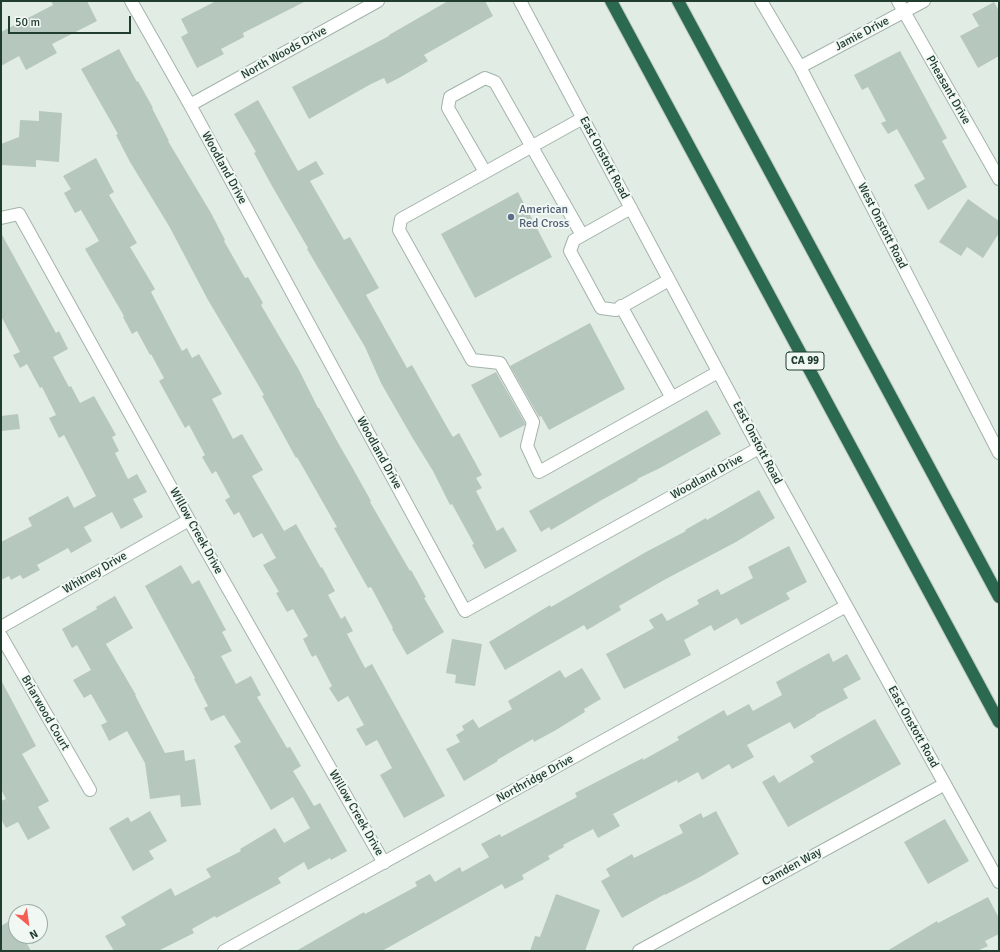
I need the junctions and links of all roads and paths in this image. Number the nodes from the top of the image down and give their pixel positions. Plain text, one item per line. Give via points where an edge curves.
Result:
1 (131, 1) edge
2 (378, 1) edge
3 (520, 1) edge
4 (611, 1) edge
5 (678, 1) edge
6 (761, 1) edge
7 (898, 1) edge
8 (924, 1) edge
9 (904, 12) junction
10 (800, 67) junction
11 (190, 105) junction
12 (582, 118) junction
13 (532, 146) junction
14 (485, 172) junction
15 (999, 179) edge
16 (631, 208) junction
17 (1, 218) edge
18 (582, 235) junction
19 (669, 280) junction
20 (622, 306) junction
21 (718, 372) junction
22 (672, 398) junction
23 (759, 448) junction
24 (999, 453) edge
25 (189, 520) junction
26 (999, 597) edge
27 (846, 606) junction
28 (1, 627) edge
29 (1, 636) edge
30 (999, 722) edge
31 (945, 784) junction
32 (90, 790) dead end
33 (384, 863) junction
34 (999, 882) edge
35 (224, 951) edge
36 (639, 951) edge

1 - 11 street, Woodland Drive
2 - 11 street, North Woods Drive
3 - 12 street, East Onstott Road
4 - 30 highway, CA 99
5 - 26 highway
6 - 10 street, West Onstott Road
7 - 9 street, Pheasant Drive
8 - 9 street, Jamie Drive
9 - 10 street, Jamie Drive
9 - 15 street, Pheasant Drive
10 - 24 street, West Onstott Road
11 - 23 street, Woodland Drive via 465,611
12 - 13 street
12 - 16 street, East Onstott Road
13 - 14 street
13 - 14 street via 495,82 485,78 450,97 448,108
13 - 18 street
14 - 22 street via 401,219 399,230 472,360 500,363 533,422 527,446 539,472
16 - 18 street
16 - 19 street, East Onstott Road
17 - 25 street, Willow Creek Drive via 19,214
18 - 20 street via 574,240 570,251 601,308 616,310
19 - 20 street
19 - 21 street, East Onstott Road
20 - 22 street
21 - 22 street
21 - 23 street, East Onstott Road
23 - 27 street, East Onstott Road
25 - 28 street, Whitney Drive
25 - 33 street, Willow Creek Drive
27 - 31 street, East Onstott Road
27 - 33 street, Northridge Drive
29 - 32 street, Briarwood Court
31 - 34 street, East Onstott Road
31 - 36 street, Camden Way
33 - 35 street, Northridge Drive

